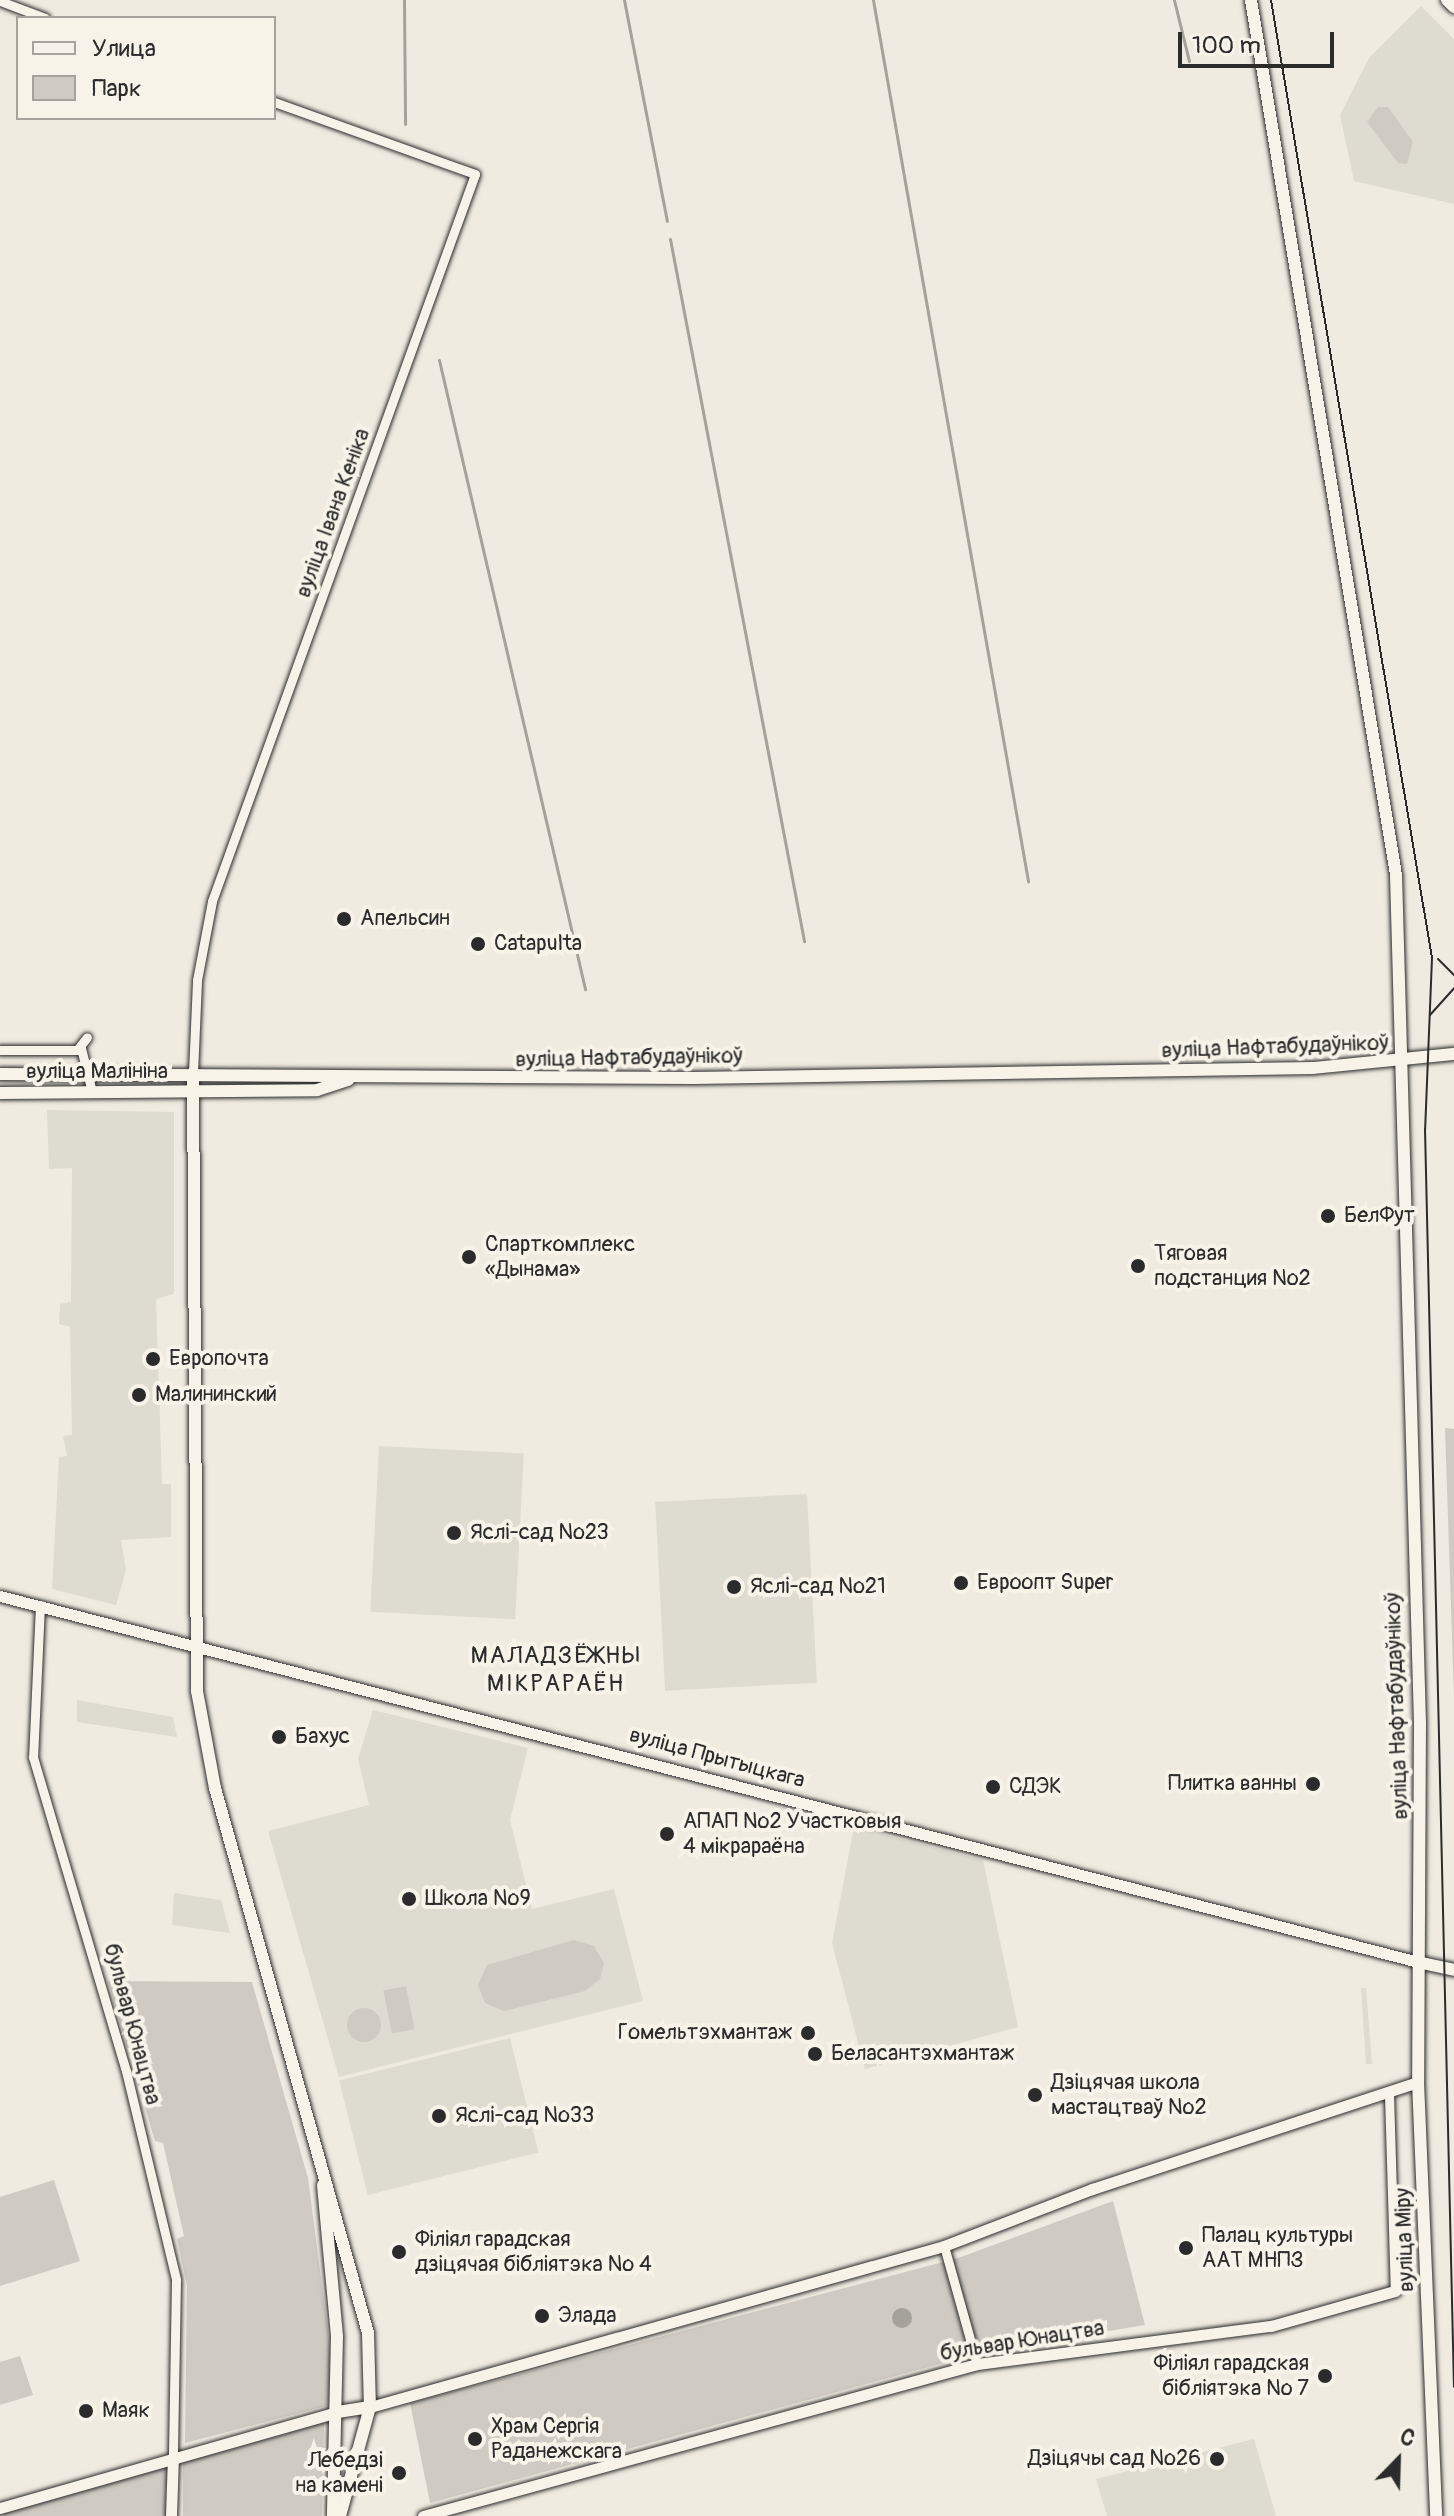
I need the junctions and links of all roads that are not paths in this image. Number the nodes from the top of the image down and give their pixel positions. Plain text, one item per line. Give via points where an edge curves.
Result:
1 (1251, 0) edge
2 (1447, 0) edge
3 (0, 1) edge
4 (1454, 7) edge
5 (40, 16) edge
6 (276, 103) edge
7 (87, 1037) dead end
8 (81, 1048) junction
9 (0, 1050) edge
10 (1454, 1054) edge
11 (1398, 1059) junction
12 (193, 1073) junction
13 (0, 1074) edge
14 (91, 1074) junction
15 (348, 1080) junction
16 (92, 1092) junction
17 (194, 1092) junction
18 (0, 1093) edge
19 (0, 1596) edge
20 (40, 1605) junction
21 (194, 1645) junction
22 (1422, 1963) junction
23 (1454, 1970) edge
24 (1418, 2082) junction
25 (1389, 2094) junction
26 (323, 2170) junction
27 (944, 2246) junction
28 (1395, 2291) joint
29 (977, 2364) junction
30 (370, 2407) junction
31 (338, 2412) junction
32 (173, 2457) junction
33 (0, 2508) edge
34 (171, 2516) edge
35 (333, 2516) edge
36 (340, 2516) edge
37 (423, 2516) edge
38 (1436, 2516) edge

1 - 11 main road via 1396,875
2 - 4 main road
3 - 5 street
6 - 12 street, вуліца Івана Кеніка via 475,174 212,901 197,980
7 - 8 street, вуліца Малініна
8 - 9 street, вуліца Малініна
8 - 14 street
10 - 11 main road
11 - 15 main road, вуліца Нафтабудаўнікоў via 1174,1071
11 - 22 main road, вуліца Нафтабудаўнікоў
12 - 14 main road, вуліца Малініна
12 - 15 main road, вуліца Нафтабудаўнікоў via 321,1071
12 - 17 main road
13 - 14 main road, вуліца Малініна
14 - 16 street
15 - 17 main road, вуліца Нафтабудаўнікоў via 317,1090
16 - 17 main road, вуліца Малініна
16 - 18 main road, вуліца Малініна
17 - 21 main road
19 - 20 street, вуліца Прытыцкага
20 - 21 street, вуліца Прытыцкага
20 - 32 street, бульвар Юнацтва via 33,1757 126,2071 176,2280
21 - 22 street, вуліца Прытыцкага
21 - 26 main road via 215,1788
22 - 23 main road
22 - 24 main road, вуліца Міру
24 - 25 street
24 - 38 main road, вуліца Міру
25 - 27 street via 1092,2189
25 - 28 street, бульвар Юнацтва
26 - 30 main road via 368,2333
26 - 31 main road
27 - 29 street
27 - 30 street
28 - 29 street, бульвар Юнацтва via 1271,2326
29 - 37 street, бульвар Юнацтва
30 - 31 main road
30 - 36 main road
31 - 32 street
31 - 35 main road
32 - 33 street
32 - 34 street, бульвар Юнацтва

